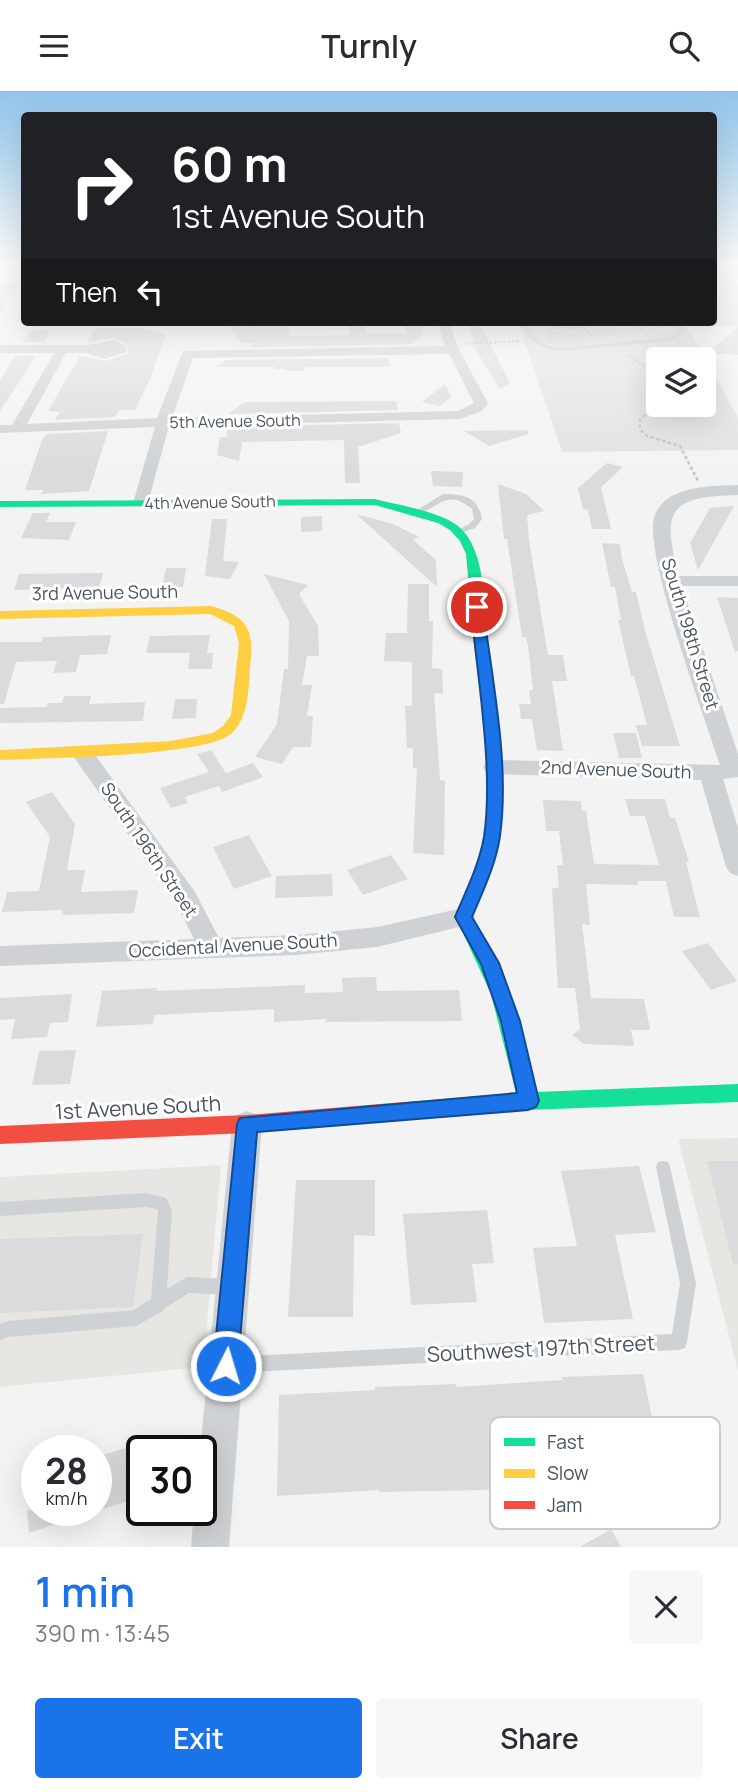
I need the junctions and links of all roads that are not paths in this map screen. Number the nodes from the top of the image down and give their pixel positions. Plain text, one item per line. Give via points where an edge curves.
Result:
1 (447, 334) edge
2 (528, 334) edge
3 (678, 334) edge
4 (452, 347) junction
5 (0, 349) edge
6 (62, 349) junction
7 (89, 349) dead end
8 (188, 353) joint
9 (163, 422) junction
10 (0, 429) edge
11 (17, 429) junction
12 (738, 490) edge
13 (677, 501) joint
14 (141, 503) junction
15 (0, 504) edge
16 (418, 512) junction
17 (458, 532) junction
18 (671, 581) junction
19 (738, 581) edge
20 (0, 615) edge
21 (82, 753) junction
22 (0, 755) edge
23 (494, 767) junction
24 (736, 770) edge
25 (710, 772) junction
26 (738, 867) edge
27 (463, 917) junction
28 (212, 949) junction
29 (0, 957) edge
30 (738, 1093) edge
31 (528, 1101) junction
32 (247, 1124) junction
33 (3, 1139) edge
34 (663, 1167) dead end
35 (0, 1209) edge
36 (233, 1287) junction
37 (158, 1306) junction
38 (0, 1332) edge
39 (226, 1366) junction
40 (210, 1547) edge

1 - 4 street
2 - 3 lane via 537,344 554,349 670,339
4 - 8 street
4 - 9 street, 5th Avenue South via 481,403 469,412 446,417
5 - 6 street
6 - 7 street
6 - 11 street
8 - 9 street
9 - 11 street, 5th Avenue South
9 - 14 street
10 - 11 street, 5th Avenue South
12 - 13 street via 703,492
13 - 18 street, South 198th Street via 663,517 660,529
14 - 15 street, 4th Avenue South
14 - 16 street, 4th Avenue South via 346,500
16 - 17 street, 4th Avenue South
16 - 17 lane via 446,496 464,498 476,508 478,519
17 - 23 street via 471,554
18 - 19 street
18 - 24 street, South 198th Street
20 - 21 street, 3rd Avenue South via 211,610 240,622 246,632 238,715 228,729 217,737 170,746
21 - 22 street
21 - 28 street, South 196th Street via 186,898
23 - 25 street, 2nd Avenue South
23 - 27 street via 492,836
24 - 25 street, 2nd Avenue South
25 - 26 street
27 - 28 street, Occidental Avenue South via 377,937
27 - 31 street via 489,963 511,1021
28 - 29 street, Occidental Avenue South
30 - 31 street, 1st Avenue South
31 - 32 street, 1st Avenue South
32 - 33 street, 1st Avenue South
32 - 36 street
34 - 39 lane, Southwest 197th Street via 688,1283 679,1342
35 - 37 lane via 146,1200 161,1203 165,1210
36 - 37 lane via 187,1285
36 - 39 street
37 - 38 lane via 136,1318
39 - 40 street

